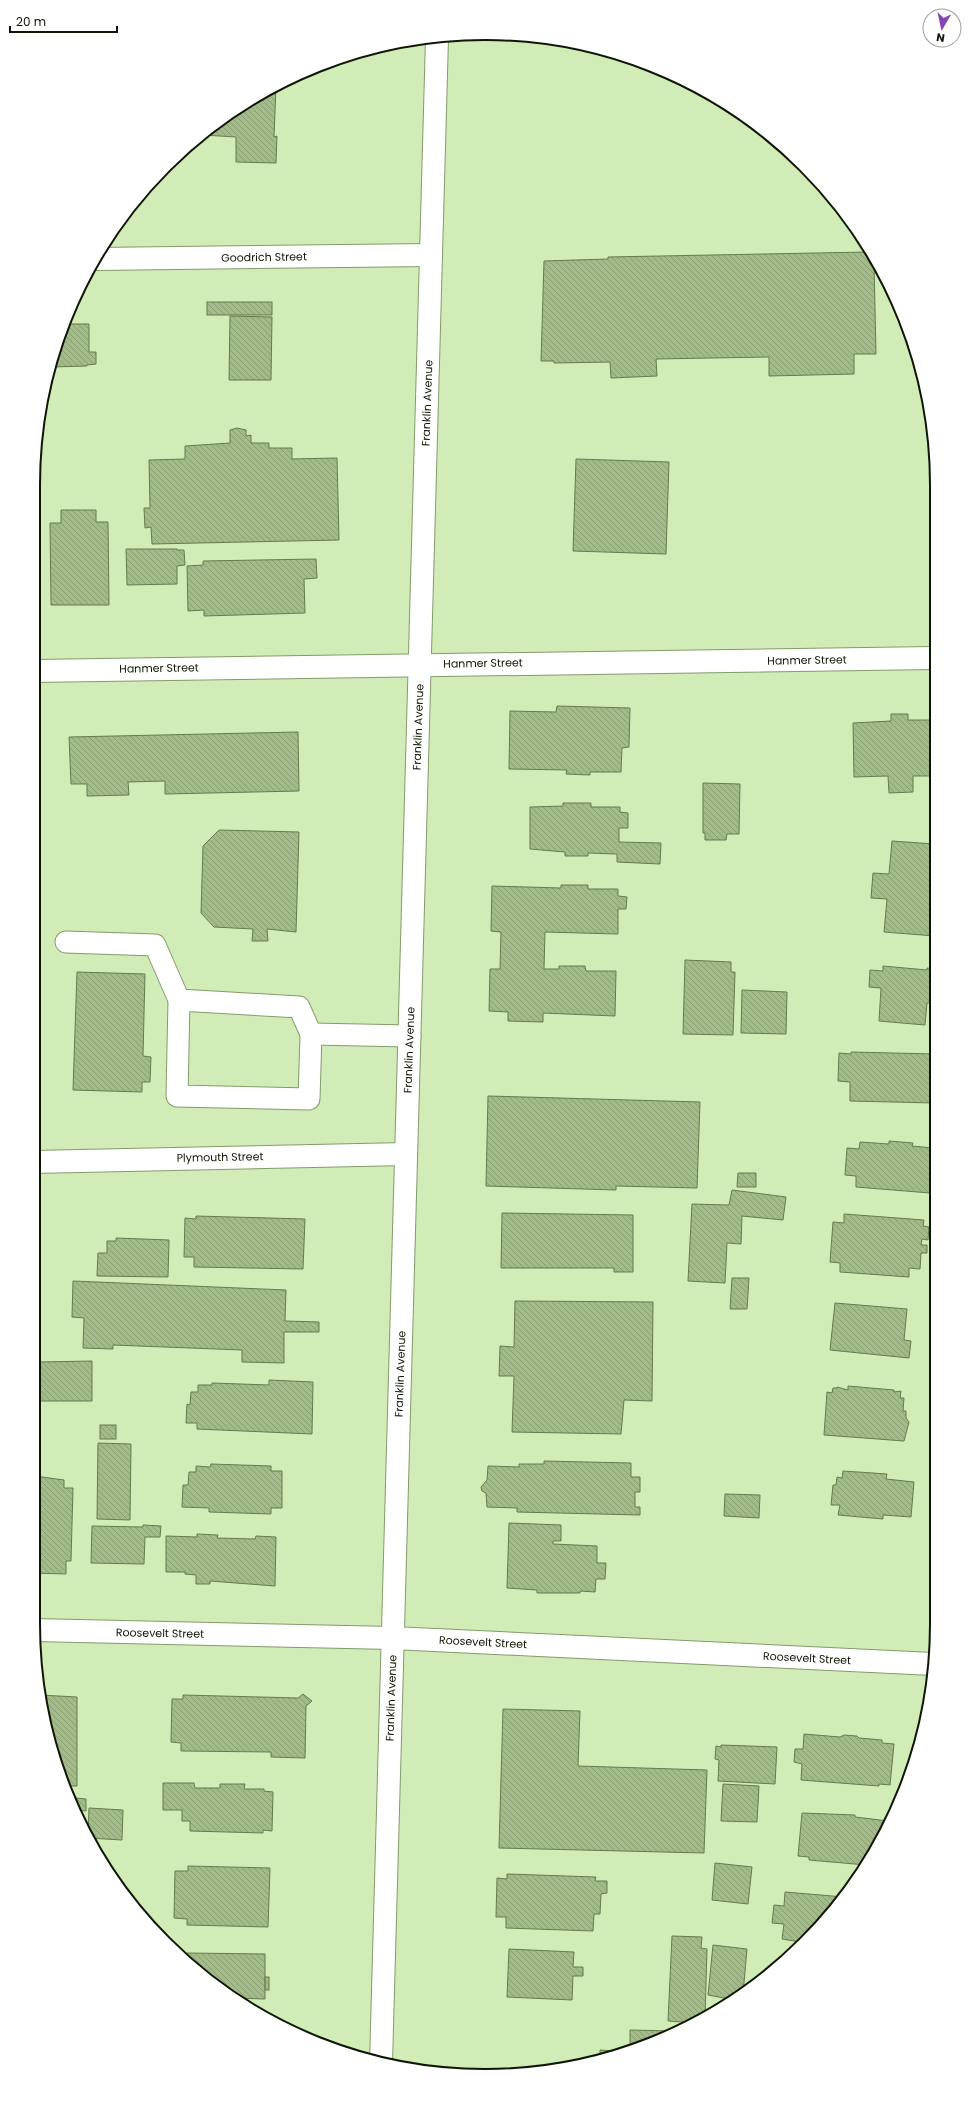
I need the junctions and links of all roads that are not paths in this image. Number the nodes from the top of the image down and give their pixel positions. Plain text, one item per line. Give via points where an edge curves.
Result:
1 (437, 43) edge
2 (431, 255) junction
3 (102, 259) edge
4 (930, 658) edge
5 (420, 664) junction
6 (40, 671) edge
7 (66, 942) dead end
8 (179, 1000) junction
9 (311, 1034) junction
10 (410, 1036) junction
11 (406, 1154) junction
12 (40, 1162) edge
13 (40, 1630) edge
14 (393, 1638) junction
15 (928, 1664) edge
16 (381, 2056) edge

1 - 2 street, Franklin Avenue
2 - 3 street, Goodrich Street
2 - 5 street, Franklin Avenue
4 - 5 street, Hanmer Street
5 - 6 street, Hanmer Street
5 - 10 street, Franklin Avenue
7 - 8 lane via 155,945
8 - 9 lane via 299,1007
8 - 9 lane via 177,1096 309,1099
9 - 10 lane
10 - 11 street, Franklin Avenue
11 - 12 street, Plymouth Street
11 - 14 street, Franklin Avenue
13 - 14 street, Roosevelt Street
14 - 15 street, Roosevelt Street
14 - 16 street, Franklin Avenue

